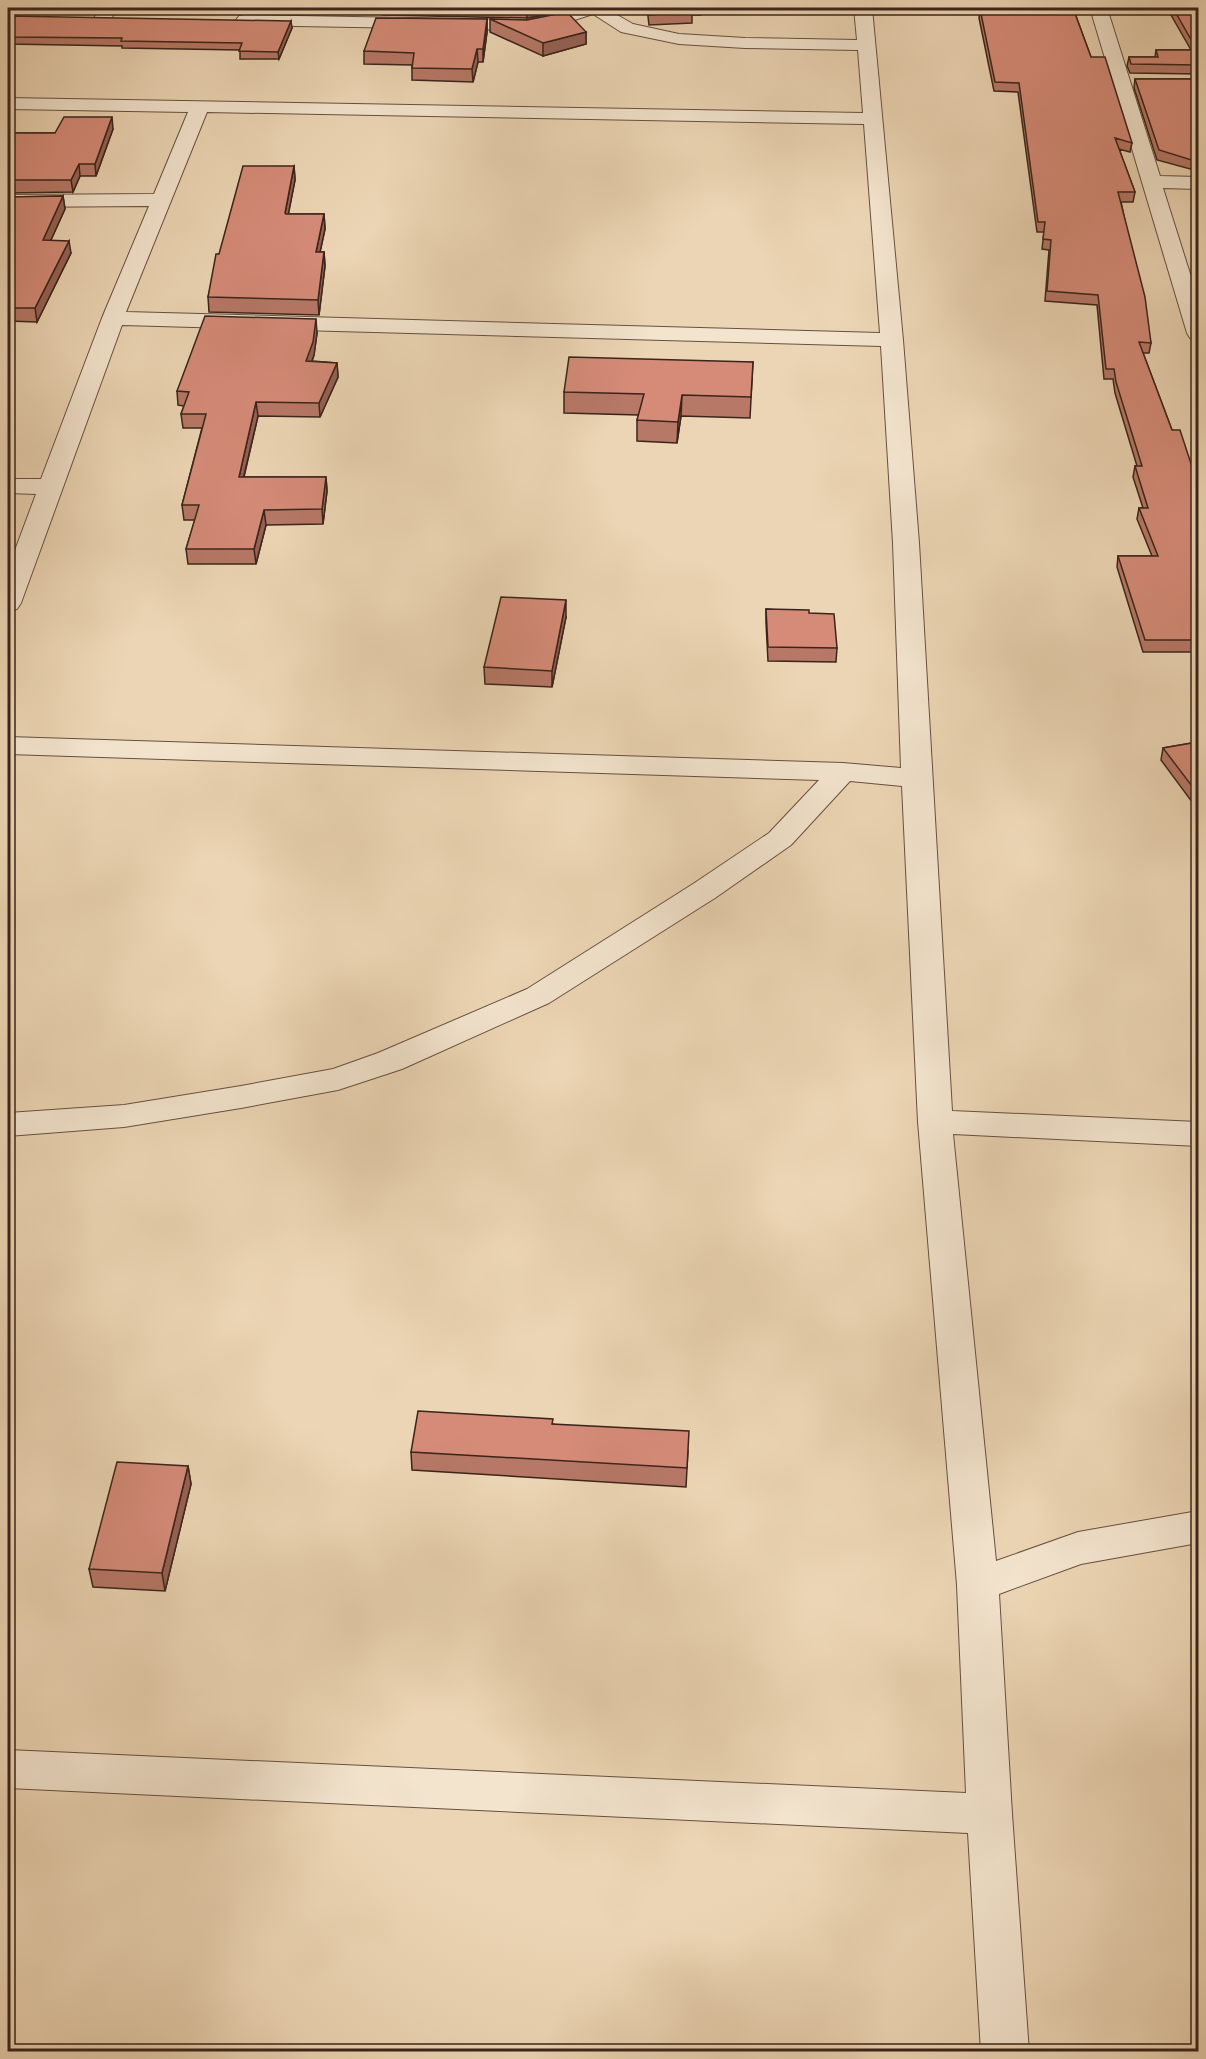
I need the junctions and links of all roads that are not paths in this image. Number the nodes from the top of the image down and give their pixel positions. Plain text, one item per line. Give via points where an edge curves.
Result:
1 (594, 8) edge
2 (863, 8) edge
3 (1098, 8) edge
4 (101, 14) edge
5 (352, 15) edge
6 (126, 18) edge
7 (232, 20) edge
8 (866, 45) junction
9 (1121, 80) junction
10 (1143, 80) edge
11 (8, 103) edge
12 (200, 106) junction
13 (873, 119) junction
14 (1151, 182) junction
15 (1198, 183) edge
16 (162, 200) junction
17 (8, 201) edge
18 (114, 318) junction
19 (1198, 333) edge
20 (892, 340) junction
21 (8, 486) edge
22 (51, 487) junction
23 (8, 603) edge
24 (8, 745) edge
25 (843, 772) junction
26 (916, 778) junction
27 (935, 1122) junction
28 (8, 1125) edge
29 (1198, 1134) edge
30 (1198, 1527) edge
31 (978, 1585) junction
32 (8, 1769) edge
33 (989, 1814) junction
34 (1005, 2052) edge

1 - 5 street via 559,20 527,25
1 - 8 street via 627,28 690,41
2 - 8 street
3 - 9 street
4 - 6 street
5 - 7 street
8 - 13 street
9 - 10 street
9 - 14 street
11 - 12 street
12 - 13 street
12 - 16 street
13 - 20 street
14 - 15 street
14 - 19 street
16 - 17 street
16 - 18 street
18 - 20 street
18 - 22 street
20 - 26 street
21 - 22 street
22 - 23 street
24 - 25 street
25 - 26 street
25 - 28 street via 780,839 597,959 538,996 390,1061 338,1079 241,1097 124,1116
26 - 27 street
27 - 29 street
27 - 31 street
30 - 31 street via 1078,1548
31 - 33 street
32 - 33 street
33 - 34 street

